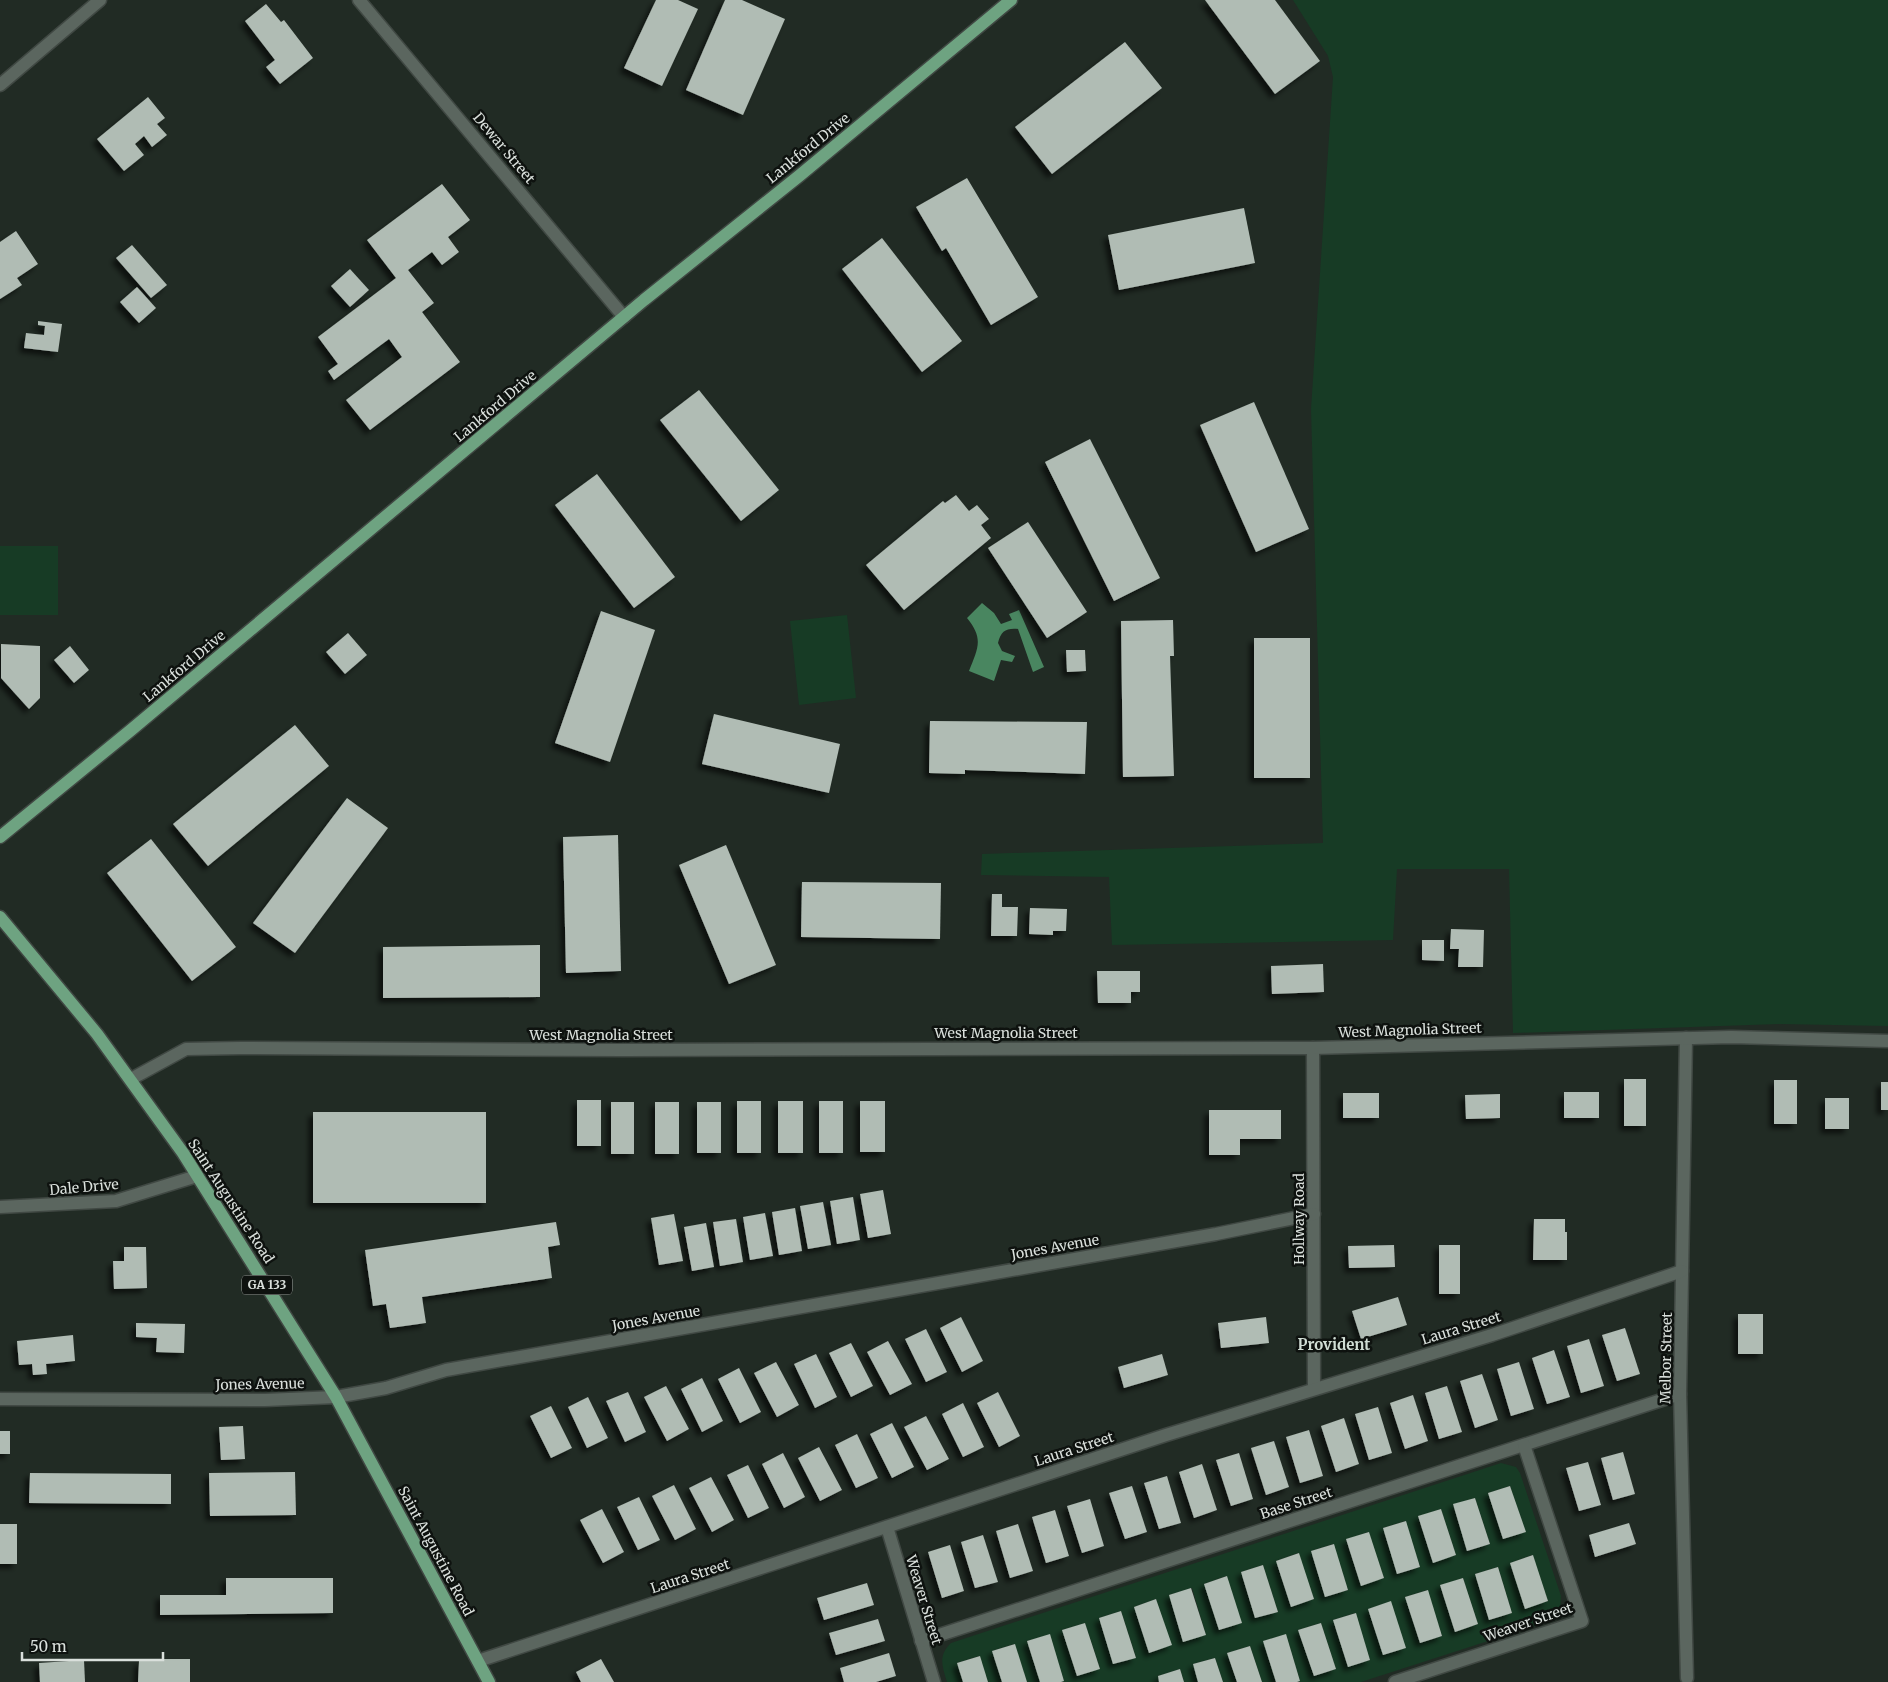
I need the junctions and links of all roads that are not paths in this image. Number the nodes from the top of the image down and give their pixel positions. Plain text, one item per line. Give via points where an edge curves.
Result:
1 (100, 0) edge
2 (359, 0) edge
3 (1011, 0) edge
4 (0, 84) edge
5 (624, 317) junction
6 (0, 837) edge
7 (0, 916) edge
8 (1686, 1038) junction
9 (1888, 1041) edge
10 (1312, 1048) junction
11 (131, 1079) junction
12 (197, 1176) junction
13 (0, 1207) edge
14 (1314, 1214) junction
15 (1682, 1271) junction
16 (1314, 1389) junction
17 (1680, 1394) junction
18 (336, 1397) junction
19 (0, 1400) edge
20 (1524, 1445) junction
21 (886, 1527) junction
22 (921, 1641) junction
23 (478, 1661) junction
24 (1687, 1678) dead end
25 (489, 1682) edge
26 (934, 1682) edge
27 (1395, 1682) edge

1 - 4 street
2 - 5 street, Dewar Street
3 - 5 main road, Lankford Drive
5 - 6 main road, Lankford Drive
7 - 11 main road, Saint Augustine Road / GA 133
8 - 9 street, West Magnolia Street
8 - 10 street, West Magnolia Street
8 - 15 street, Melbor Street
10 - 11 street, West Magnolia Street via 240,1048 186,1050
10 - 14 street, Hollway Road
11 - 12 main road, Saint Augustine Road / GA 133
12 - 13 street, Dale Drive via 116,1201
12 - 18 main road, Saint Augustine Road / GA 133
14 - 16 street, Hollway Road
14 - 18 street, Jones Avenue via 446,1370 386,1388
15 - 16 street, Laura Street via 1492,1335
15 - 17 street, Melbor Street
16 - 21 street, Laura Street
17 - 20 street, Base Street
17 - 24 street, Melbor Street
18 - 19 street, Jones Avenue
18 - 23 main road, Saint Augustine Road / GA 133
20 - 22 street, Base Street
20 - 27 street, Weaver Street via 1582,1621
21 - 22 street, Weaver Street
21 - 23 street, Laura Street
22 - 26 street, Weaver Street
23 - 25 main road, Saint Augustine Road / GA 133

